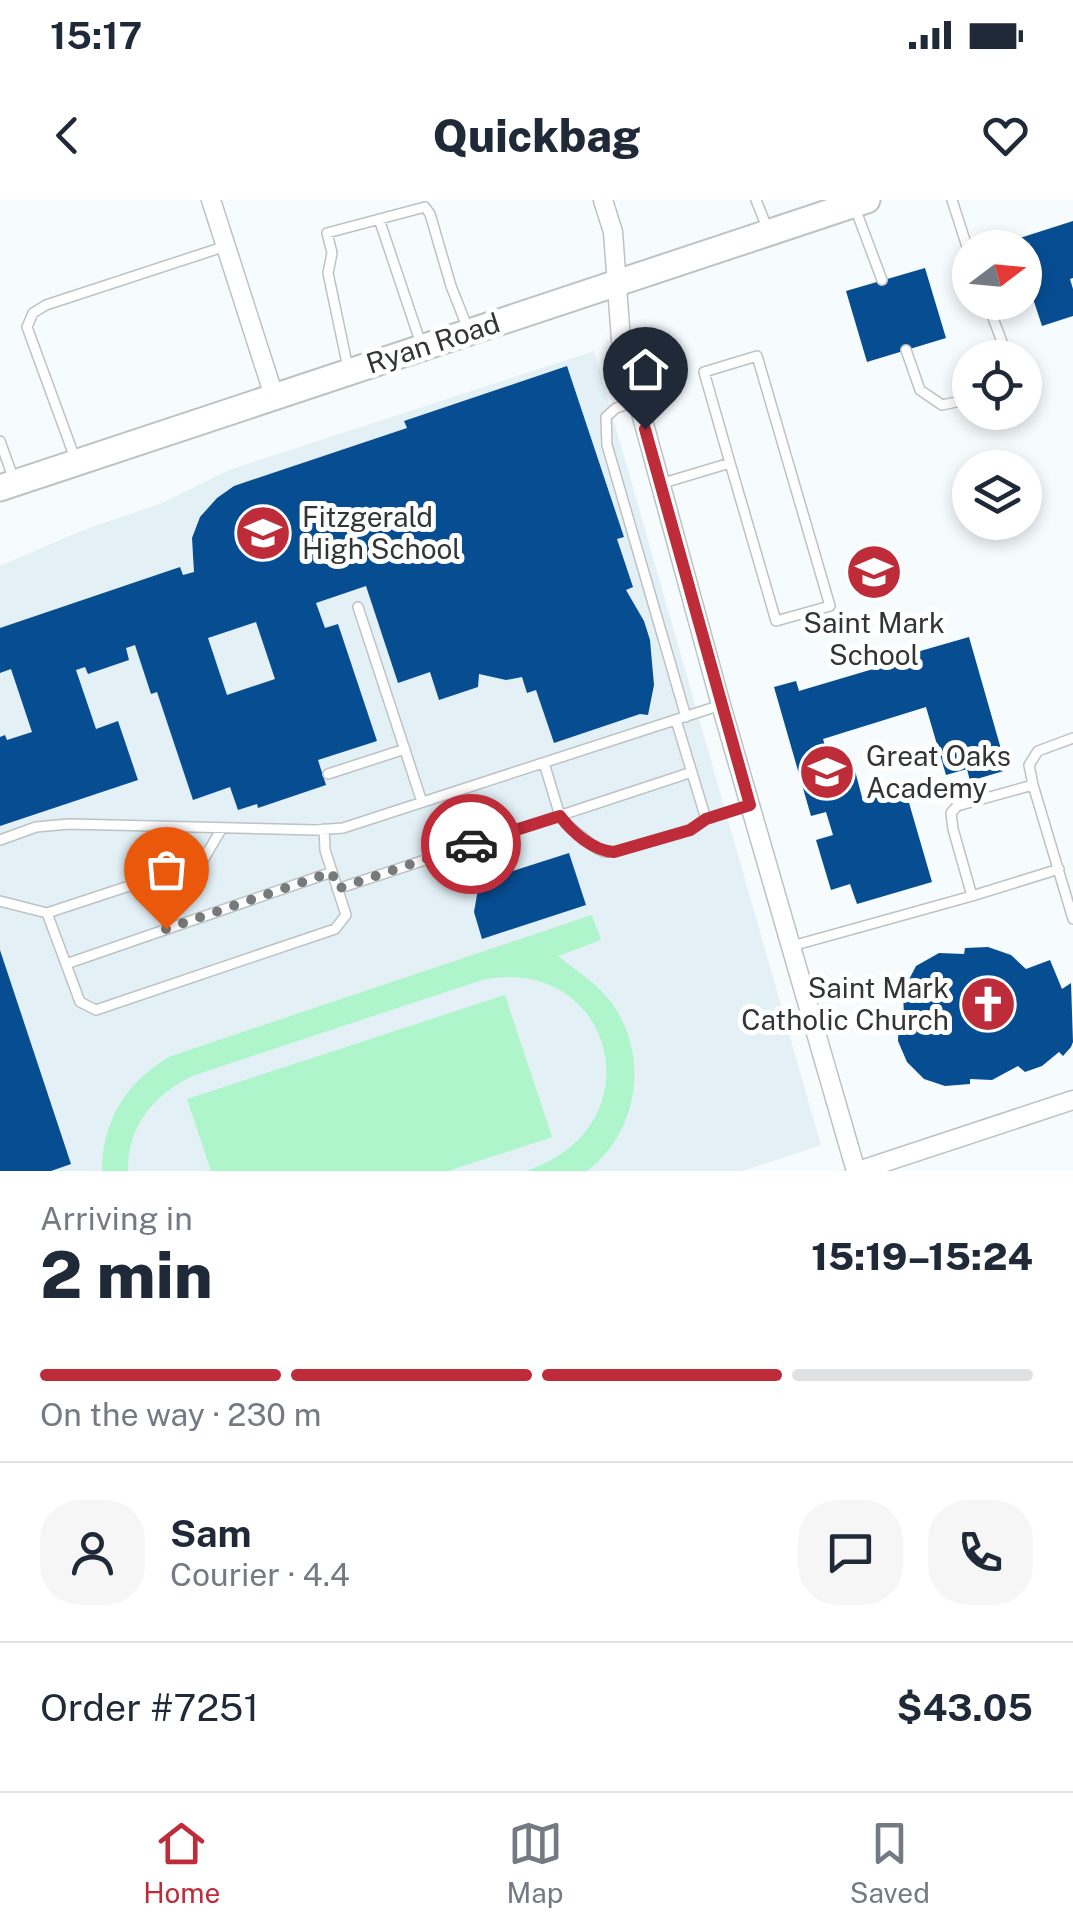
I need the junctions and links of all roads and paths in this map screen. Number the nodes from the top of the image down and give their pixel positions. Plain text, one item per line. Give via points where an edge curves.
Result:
1 (212, 200) edge
2 (603, 200) edge
3 (756, 200) edge
4 (952, 200) edge
5 (861, 202) edge
6 (379, 219) junction
7 (962, 230) edge
8 (769, 233) junction
9 (226, 246) junction
10 (882, 280) dead end
11 (616, 282) junction
12 (469, 331) junction
13 (421, 347) junction
14 (906, 350) dead end
15 (349, 371) junction
16 (274, 396) junction
17 (638, 401) junction
18 (952, 402) edge
19 (0, 441) edge
20 (76, 462) junction
21 (730, 463) junction
22 (660, 484) junction
23 (8, 486) edge
24 (358, 607) dead end
25 (720, 705) junction
26 (681, 718) junction
27 (1073, 738) edge
28 (405, 749) junction
29 (544, 763) junction
30 (692, 772) junction
31 (328, 774) dead end
32 (1033, 785) junction
33 (422, 802) junction
34 (750, 805) junction
35 (560, 816) junction
36 (706, 819) junction
37 (222, 828) junction
38 (324, 829) junction
39 (0, 840) edge
40 (1059, 870) junction
41 (332, 872) junction
42 (337, 889) junction
43 (972, 896) junction
44 (0, 902) edge
45 (47, 913) junction
46 (1073, 920) edge
47 (792, 946) junction
48 (66, 964) junction
49 (1073, 1100) edge
50 (857, 1171) edge

1 - 9 street
2 - 11 street
3 - 8 lane
4 - 7 lane
5 - 8 main road, Ryan Road
5 - 10 lane
6 - 12 lane via 425,206
6 - 13 lane
6 - 15 lane via 327,233 328,273
8 - 11 main road, Ryan Road
9 - 16 street
9 - 20 lane via 33,313 27,327
11 - 12 main road, Ryan Road
11 - 17 street via 621,340
12 - 13 main road, Ryan Road
13 - 15 main road, Ryan Road
14 - 18 lane via 920,390 942,404
15 - 16 main road, Ryan Road
16 - 20 main road, Ryan Road
17 - 22 street
17 - 26 lane via 606,417 607,444
19 - 23 lane
20 - 23 main road, Ryan Road
21 - 21 lane via 776,621 830,606 757,356 704,372
21 - 22 lane
22 - 25 street
24 - 28 lane
25 - 26 lane
25 - 34 street
26 - 29 lane
26 - 30 lane
27 - 32 lane via 1038,751 1029,765
28 - 31 lane
28 - 33 lane
29 - 33 lane
29 - 35 lane
30 - 35 lane
30 - 36 lane
32 - 40 lane
32 - 43 lane via 957,806 951,814
33 - 38 lane
34 - 36 lane
34 - 47 street
35 - 36 lane via 604,852 690,830
35 - 42 lane
37 - 38 lane
37 - 39 lane via 69,824
37 - 45 lane via 202,862
38 - 41 lane
40 - 43 lane
40 - 46 lane
41 - 42 lane
41 - 48 lane
42 - 48 lane via 346,915 335,930 96,1010 80,1002
43 - 47 lane
44 - 45 lane
45 - 48 lane
47 - 50 street
49 - 50 street

